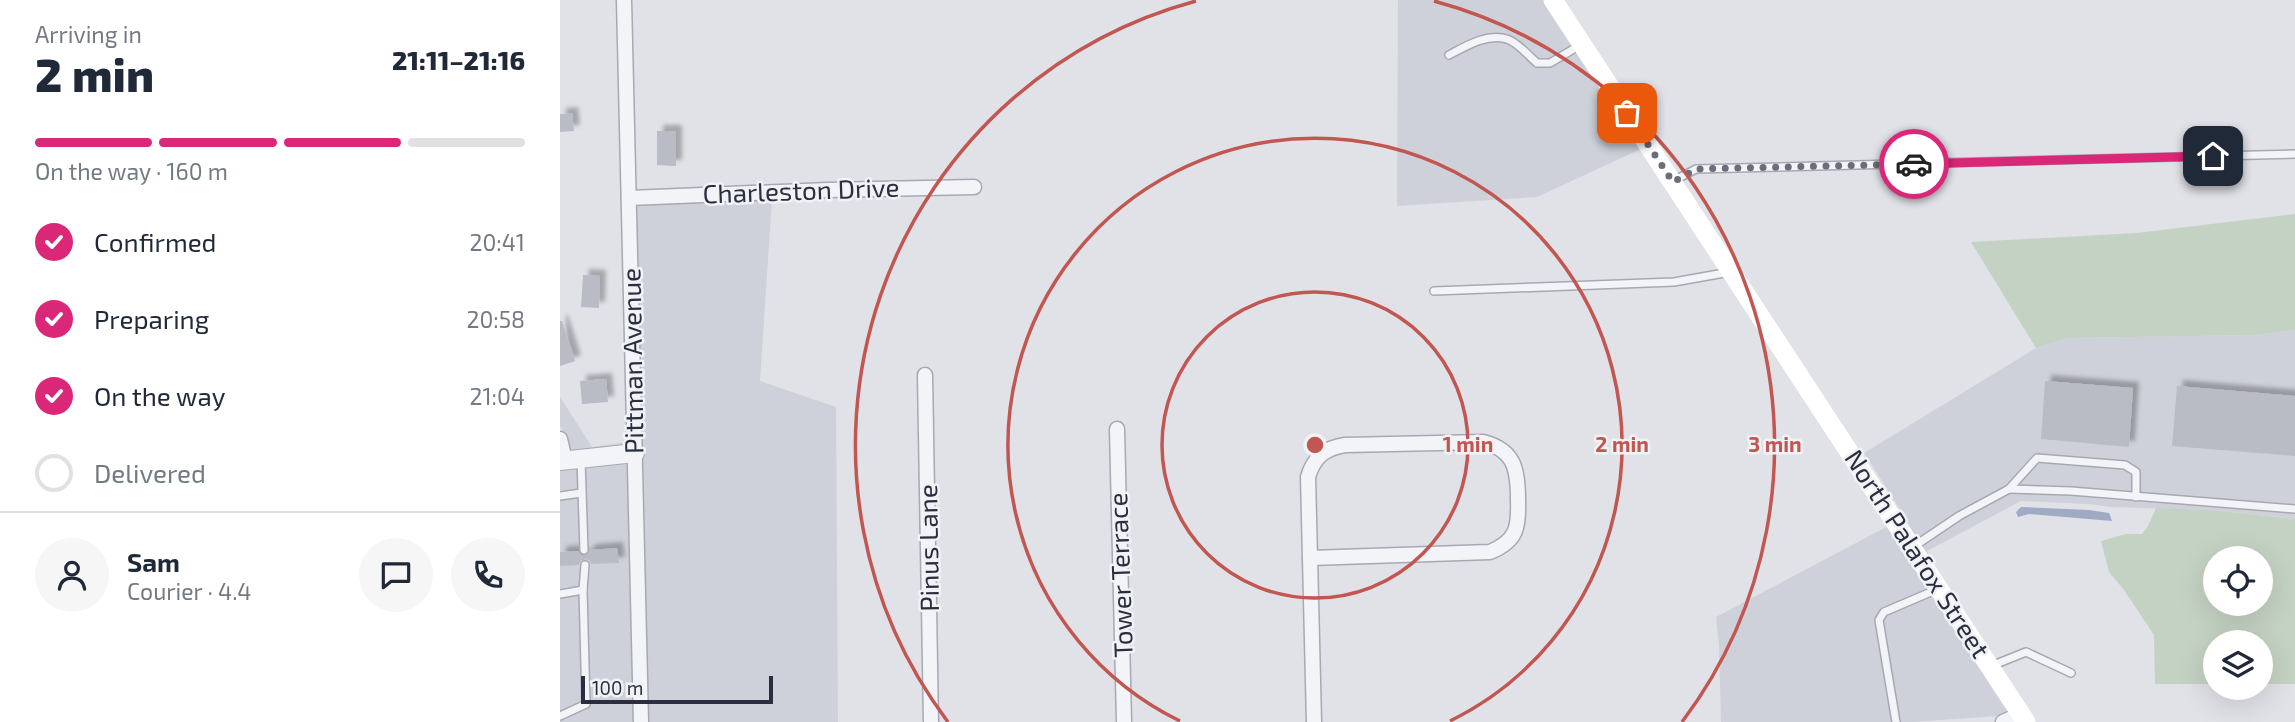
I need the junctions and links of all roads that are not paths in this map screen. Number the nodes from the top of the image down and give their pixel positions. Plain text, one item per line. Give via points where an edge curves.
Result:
1 (624, 0) edge
2 (1553, 0) edge
3 (1582, 44) junction
4 (1449, 55) dead end
5 (2295, 154) edge
6 (1673, 182) junction
7 (974, 187) dead end
8 (629, 198) junction
9 (1732, 272) junction
10 (1434, 291) dead end
11 (925, 375) dead end
12 (1117, 429) dead end
13 (560, 439) edge
14 (635, 453) junction
15 (569, 460) edge
16 (2009, 489) junction
17 (581, 493) junction
18 (560, 496) edge
19 (2136, 497) junction
20 (2295, 509) edge
21 (1912, 548) junction
22 (584, 550) dead end
23 (1310, 558) junction
24 (584, 565) dead end
25 (1939, 588) junction
26 (583, 590) junction
27 (560, 594) edge
28 (1990, 667) junction
29 (2071, 673) dead end
30 (560, 716) edge
31 (2017, 719) edge
32 (641, 722) edge
33 (931, 722) edge
34 (1124, 722) edge
35 (1314, 722) edge
36 (1896, 722) edge

1 - 8 street, Pittman Avenue
2 - 3 main road, North Palafox Street
3 - 4 lane via 1550,63 1537,63 1509,39 1492,38
3 - 6 main road, North Palafox Street
5 - 6 lane via 1696,169
6 - 9 main road, North Palafox Street
7 - 8 street, Charleston Drive
8 - 14 street, Pittman Avenue
9 - 10 lane via 1674,282
9 - 21 main road, North Palafox Street
11 - 33 street, Pinus Lane
12 - 34 street, Tower Terrace
13 - 15 street
14 - 15 street
14 - 32 street, Pittman Avenue
15 - 17 lane
16 - 19 lane
16 - 19 lane via 2036,458 2125,465 2136,472
16 - 21 lane
17 - 18 lane
17 - 22 lane
19 - 20 lane
21 - 25 main road, North Palafox Street
23 - 23 street via 1308,477 1316,459 1334,446 1483,442 1503,451 1517,471 1519,521 1500,548
23 - 35 street
24 - 26 lane
25 - 28 main road, North Palafox Street
25 - 36 lane via 1884,612 1879,620
26 - 27 lane
26 - 30 lane via 586,704
28 - 29 lane via 2026,652
28 - 31 main road, North Palafox Street

